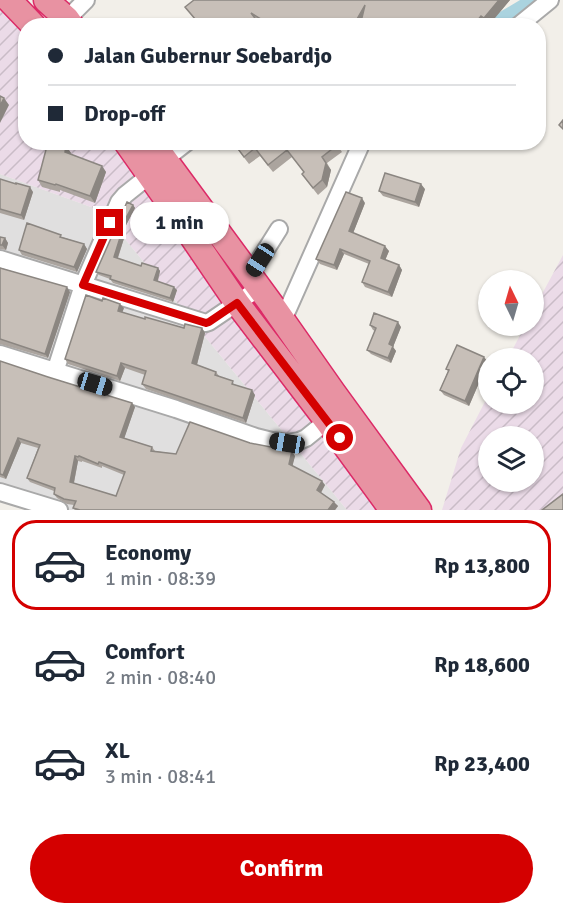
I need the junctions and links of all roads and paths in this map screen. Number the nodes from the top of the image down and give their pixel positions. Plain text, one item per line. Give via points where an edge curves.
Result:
1 (9, 0) edge
2 (46, 0) edge
3 (86, 0) edge
4 (540, 3) edge
5 (26, 18) edge
6 (66, 18) edge
7 (73, 18) edge
8 (526, 18) edge
9 (140, 150) edge
10 (172, 150) edge
11 (358, 150) edge
12 (155, 159) edge
13 (279, 229) dead end
14 (0, 259) edge
15 (255, 282) junction
16 (83, 285) junction
17 (237, 303) junction
18 (283, 320) junction
19 (0, 354) edge
20 (55, 372) junction
21 (327, 421) junction
22 (0, 492) edge
23 (59, 510) edge
24 (392, 510) edge
25 (419, 510) edge

1 - 5 highway
2 - 6 highway
3 - 7 street
4 - 8 street
9 - 12 highway
10 - 12 street
11 - 18 street
12 - 15 highway
12 - 16 street via 119,202
12 - 17 highway
13 - 15 street
14 - 16 street
15 - 17 street
15 - 18 highway
16 - 17 street via 206,323
16 - 20 street
17 - 21 highway
18 - 25 highway
19 - 20 street
20 - 21 street via 272,441 299,441
21 - 24 highway
22 - 23 street

